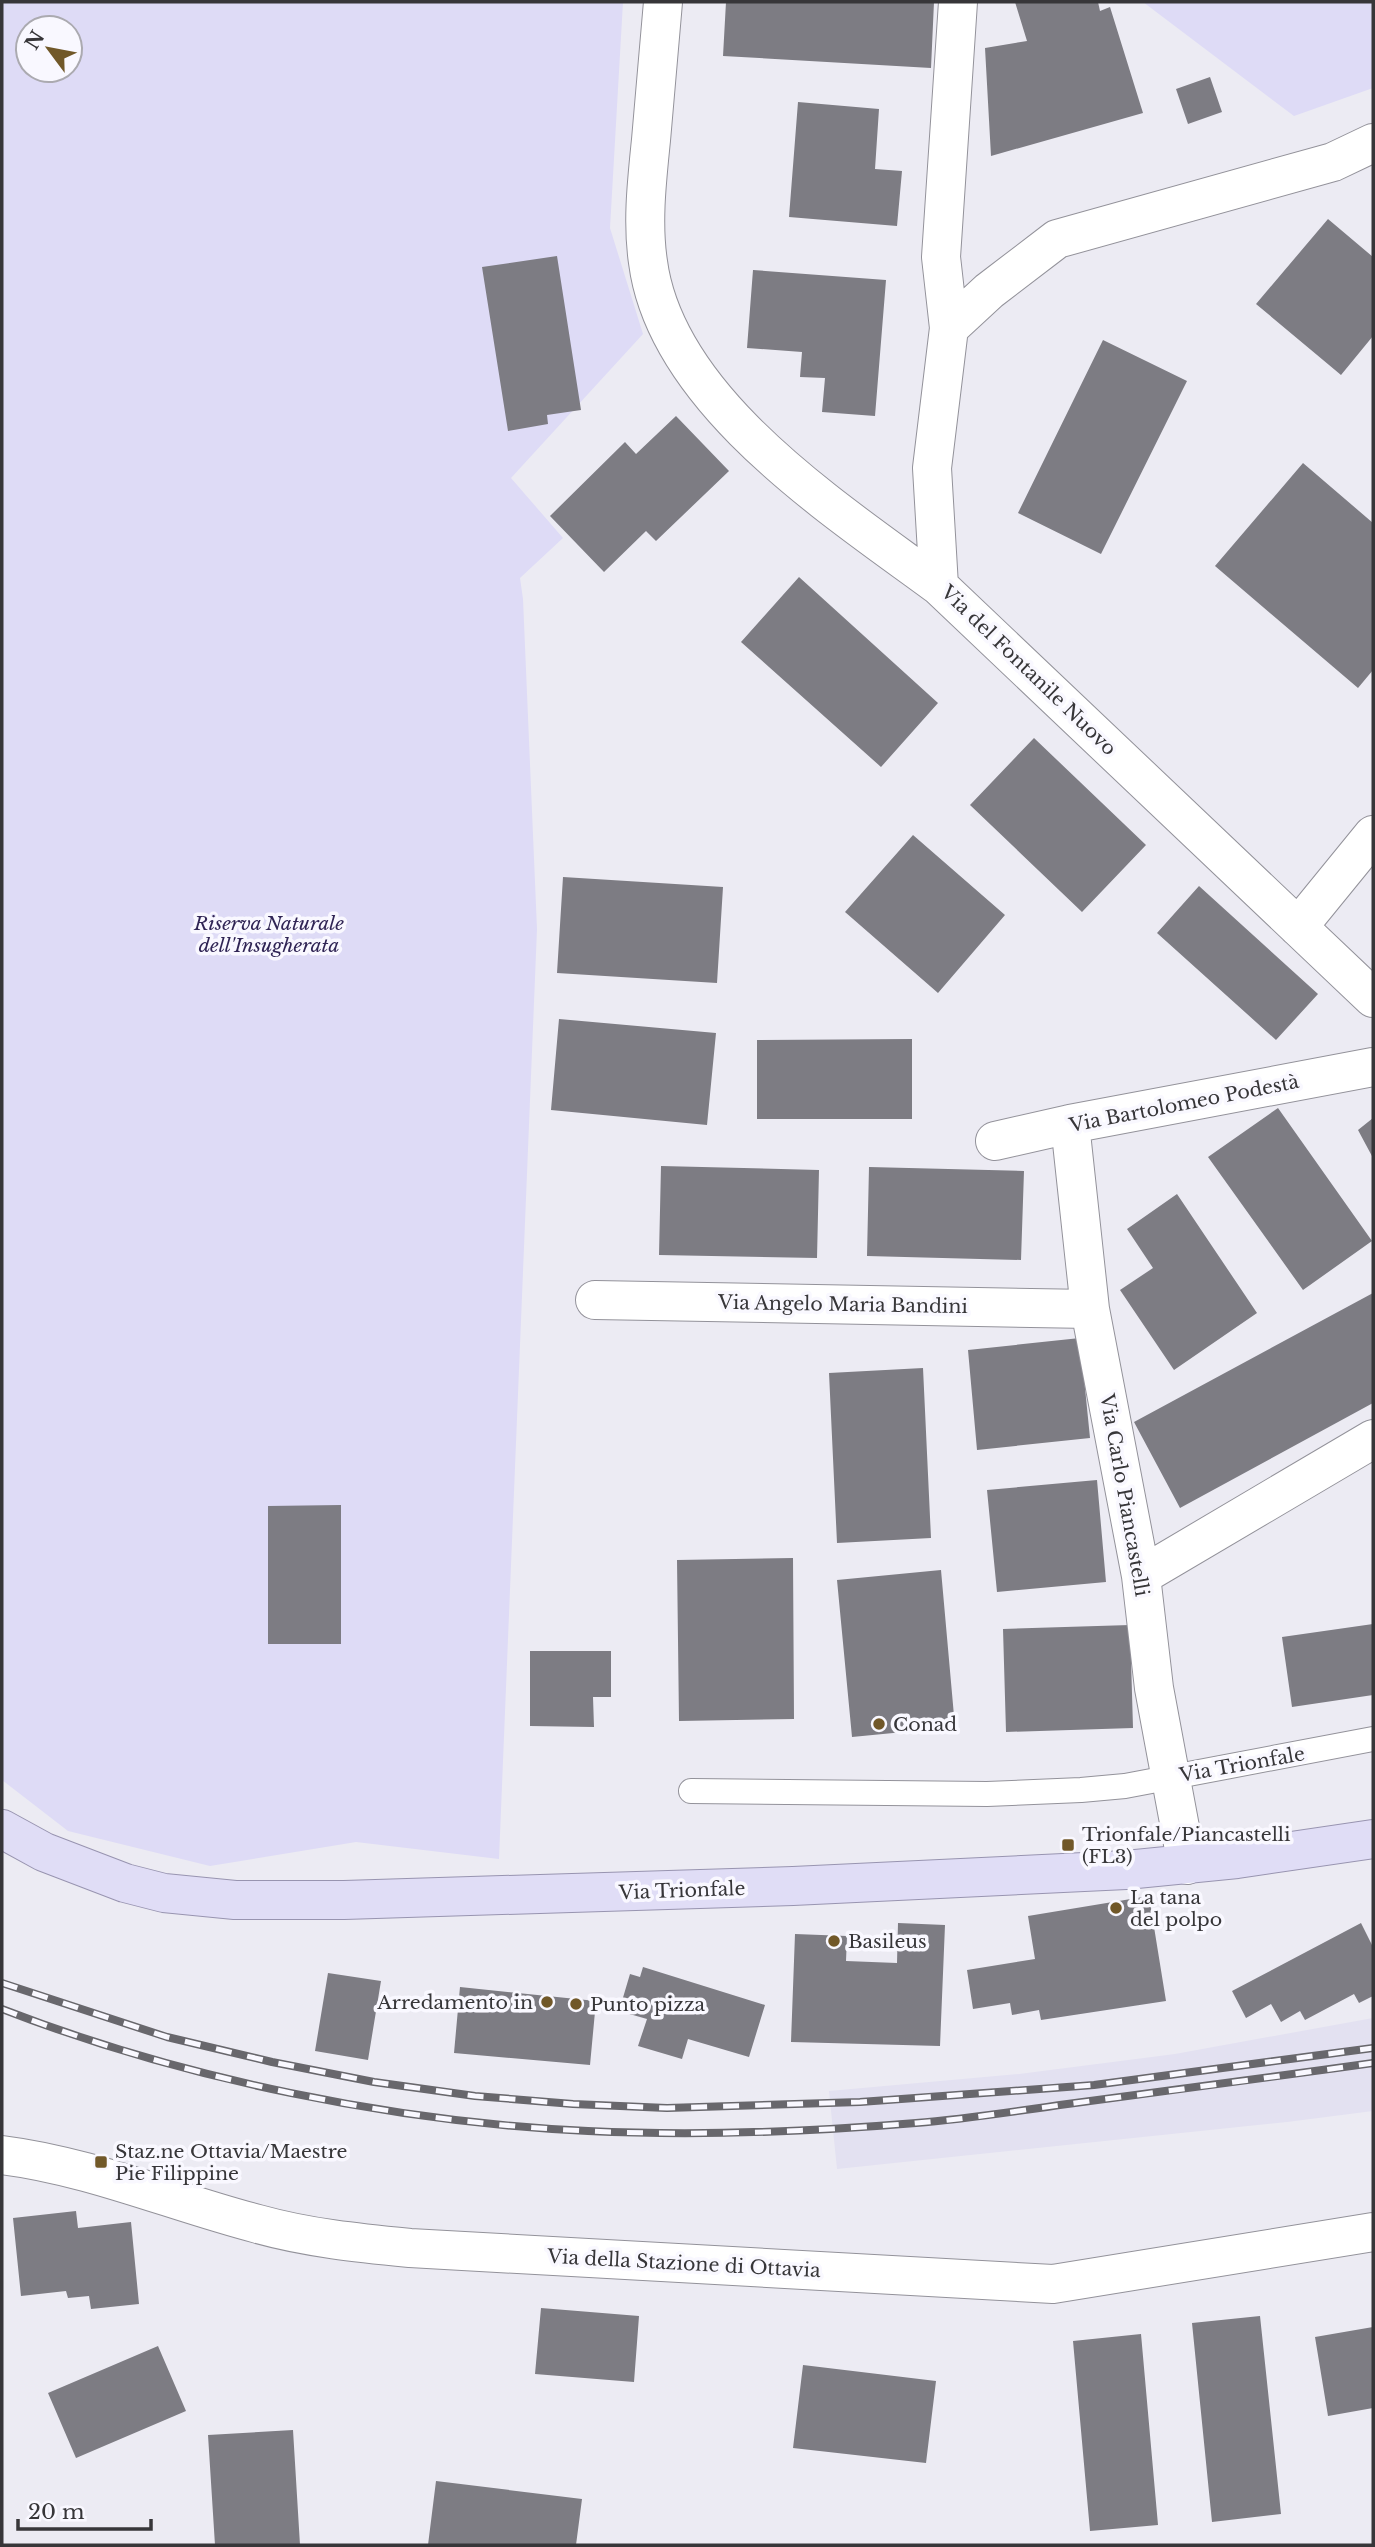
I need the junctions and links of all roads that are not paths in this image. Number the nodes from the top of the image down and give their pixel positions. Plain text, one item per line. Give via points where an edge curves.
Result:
1 (663, 2) edge
2 (958, 2) edge
3 (1373, 143) edge
4 (949, 328) junction
5 (939, 586) junction
6 (1373, 835) edge
7 (1298, 927) junction
8 (1373, 998) edge
9 (1373, 1067) edge
10 (1070, 1124) junction
11 (995, 1141) dead end
12 (595, 1300) dead end
13 (1090, 1309) junction
14 (1373, 1439) edge
15 (1141, 1576) junction
16 (1373, 1739) edge
17 (1169, 1777) junction
18 (691, 1791) dead end
19 (2, 1829) edge
20 (1373, 1839) edge
21 (1187, 1865) junction
22 (2, 2155) edge
23 (1373, 2232) edge

1 - 5 street via 645,238 660,311 698,378 774,460
2 - 4 street, Via del Fontanile Nuovo via 941,257
3 - 4 street via 1333,162 1057,239
4 - 5 street, Via del Fontanile Nuovo via 932,468
5 - 7 street, Via del Fontanile Nuovo
6 - 7 street
7 - 8 street, Via del Fontanile Nuovo
9 - 10 street, Via Bartolomeo Podestà
10 - 11 street, Via Bartolomeo Podestà
10 - 13 street, Via Carlo Piancastelli
12 - 13 street, Via Angelo Maria Bandini
13 - 15 street, Via Carlo Piancastelli
14 - 15 street
15 - 17 street, Via Carlo Piancastelli
16 - 17 lane, Via Trionfale
17 - 18 lane, Via Trionfale via 1125,1786 1027,1793
17 - 21 street, Via Carlo Piancastelli
19 - 21 main road, Via Trionfale via 44,1852 125,1883 164,1893 235,1900 793,1886
20 - 21 main road, Via Trionfale
22 - 23 street, Via della Stazione di Ottavia via 79,2170 272,2228 424,2249 1053,2284

